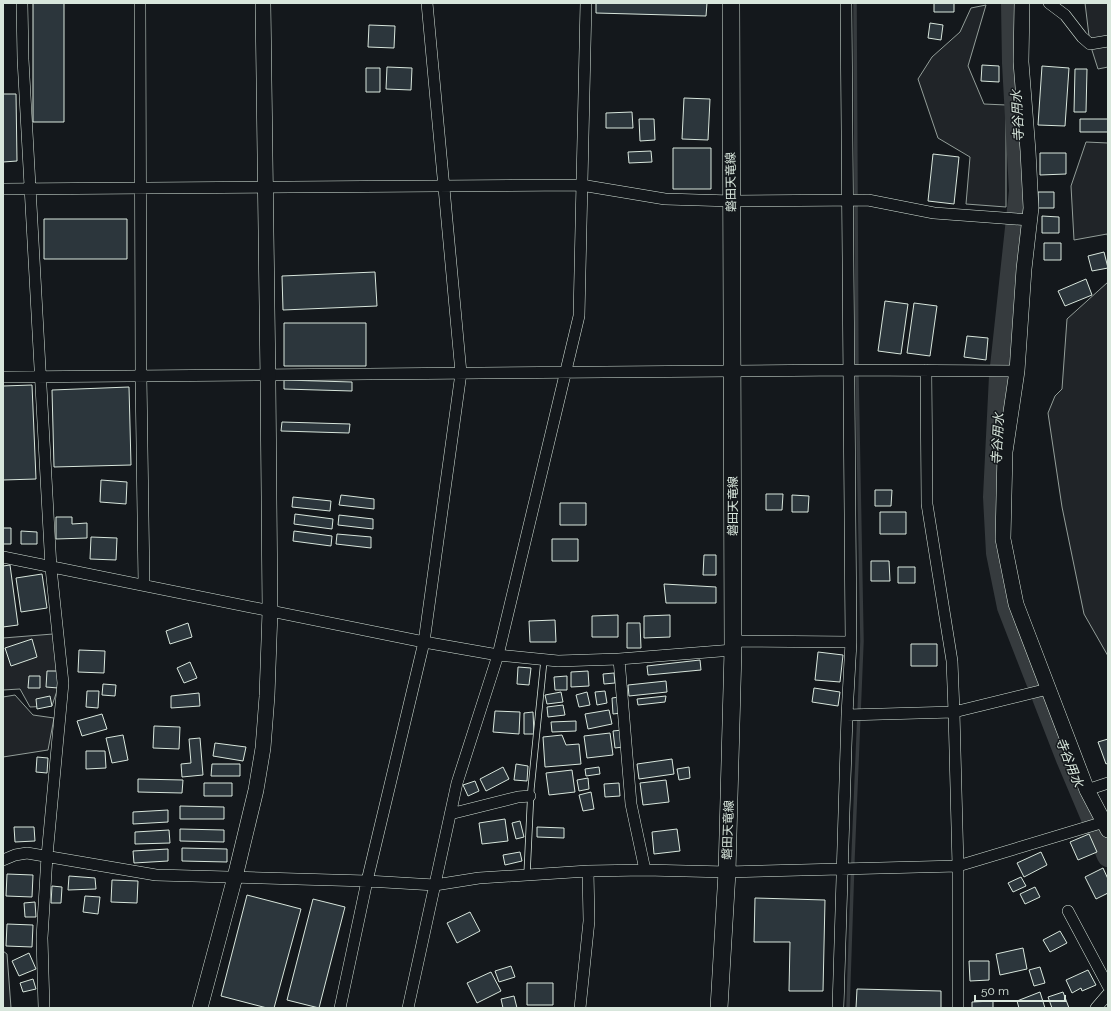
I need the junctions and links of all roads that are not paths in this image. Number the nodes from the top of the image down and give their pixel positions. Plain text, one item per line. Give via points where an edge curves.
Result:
1 (22, 3) edge
2 (140, 3) edge
3 (263, 3) edge
4 (427, 3) edge
5 (586, 3) edge
6 (731, 3) edge
7 (846, 3) edge
8 (1022, 3) edge
9 (1049, 3) edge
10 (1108, 41) edge
11 (443, 185) junction
12 (581, 185) junction
13 (266, 187) junction
14 (3, 189) edge
15 (30, 189) junction
16 (140, 189) junction
17 (847, 200) junction
18 (732, 201) junction
19 (1030, 220) junction
20 (848, 370) junction
21 (926, 370) junction
22 (733, 371) junction
23 (1017, 371) junction
24 (566, 372) junction
25 (461, 373) junction
26 (268, 375) junction
27 (40, 376) junction
28 (141, 376) junction
29 (3, 377) edge
30 (3, 557) edge
31 (51, 568) junction
32 (144, 585) junction
33 (270, 611) junction
34 (424, 642) junction
35 (851, 642) junction
36 (733, 646) junction
37 (498, 655) junction
38 (619, 659) junction
39 (544, 660) junction
40 (1048, 689) junction
41 (954, 712) junction
42 (846, 715) junction
43 (1108, 783) edge
44 (1087, 790) junction
45 (530, 796) junction
46 (450, 814) junction
47 (1106, 826) edge
48 (47, 856) junction
49 (3, 860) edge
50 (958, 866) junction
51 (842, 868) junction
52 (644, 870) junction
53 (588, 871) junction
54 (727, 872) junction
55 (527, 874) junction
56 (235, 877) junction
57 (367, 881) junction
58 (435, 886) junction
59 (1068, 911) dead end
60 (1108, 986) edge
61 (1108, 994) edge
62 (44, 1008) edge
63 (200, 1008) edge
64 (340, 1008) edge
65 (408, 1008) edge
66 (580, 1008) edge
67 (718, 1008) edge
68 (838, 1008) edge
69 (958, 1008) edge
70 (1096, 1008) edge

1 - 15 street
2 - 16 street
3 - 13 street
4 - 11 street
5 - 12 street
6 - 18 main road, 磐田天竜線
7 - 17 street
8 - 19 street via 1021,62 1031,186
9 - 10 street via 1065,15 1090,44
11 - 12 street
11 - 13 street
11 - 25 street
12 - 18 street via 665,199
12 - 24 street via 579,316
13 - 16 street
13 - 26 street
14 - 15 street
15 - 16 street
15 - 27 street
16 - 28 street
17 - 18 street
17 - 19 street via 868,200 934,213
17 - 20 street
18 - 22 main road, 磐田天竜線
19 - 23 street
20 - 21 street
20 - 22 street
20 - 35 street
21 - 23 street
21 - 41 street via 927,504 952,661
22 - 24 street
22 - 36 main road, 磐田天竜線
23 - 40 street via 1005,452 1003,539 1016,604
24 - 25 street
24 - 37 street
25 - 26 street
25 - 34 street
26 - 28 street
26 - 33 street
27 - 28 street
27 - 29 street
27 - 31 street
28 - 32 street
30 - 31 street
31 - 32 street
31 - 48 street via 63,683
32 - 33 street
33 - 34 street
33 - 56 street via 263,748 256,790
34 - 37 street
34 - 57 street
35 - 36 street
35 - 42 street
36 - 38 street
36 - 54 main road, 磐田天竜線
37 - 39 street
37 - 46 street via 457,783
38 - 39 street
38 - 52 street via 631,804
39 - 45 lane
40 - 41 street
40 - 44 street
41 - 42 street
41 - 50 street
42 - 51 street
43 - 44 street
44 - 47 street
45 - 46 street
45 - 55 lane
46 - 58 street
47 - 50 street
48 - 49 street via 27,853
48 - 56 street via 156,875
48 - 62 street via 42,938
50 - 51 street
50 - 69 street
51 - 54 street
51 - 68 street
52 - 53 street
52 - 54 street
53 - 55 street
53 - 66 street via 589,921
54 - 67 main road, 磐田天竜線
55 - 58 street via 479,878
56 - 57 street
56 - 63 street
57 - 58 street
57 - 64 street
58 - 65 street
59 - 60 street
61 - 70 street

